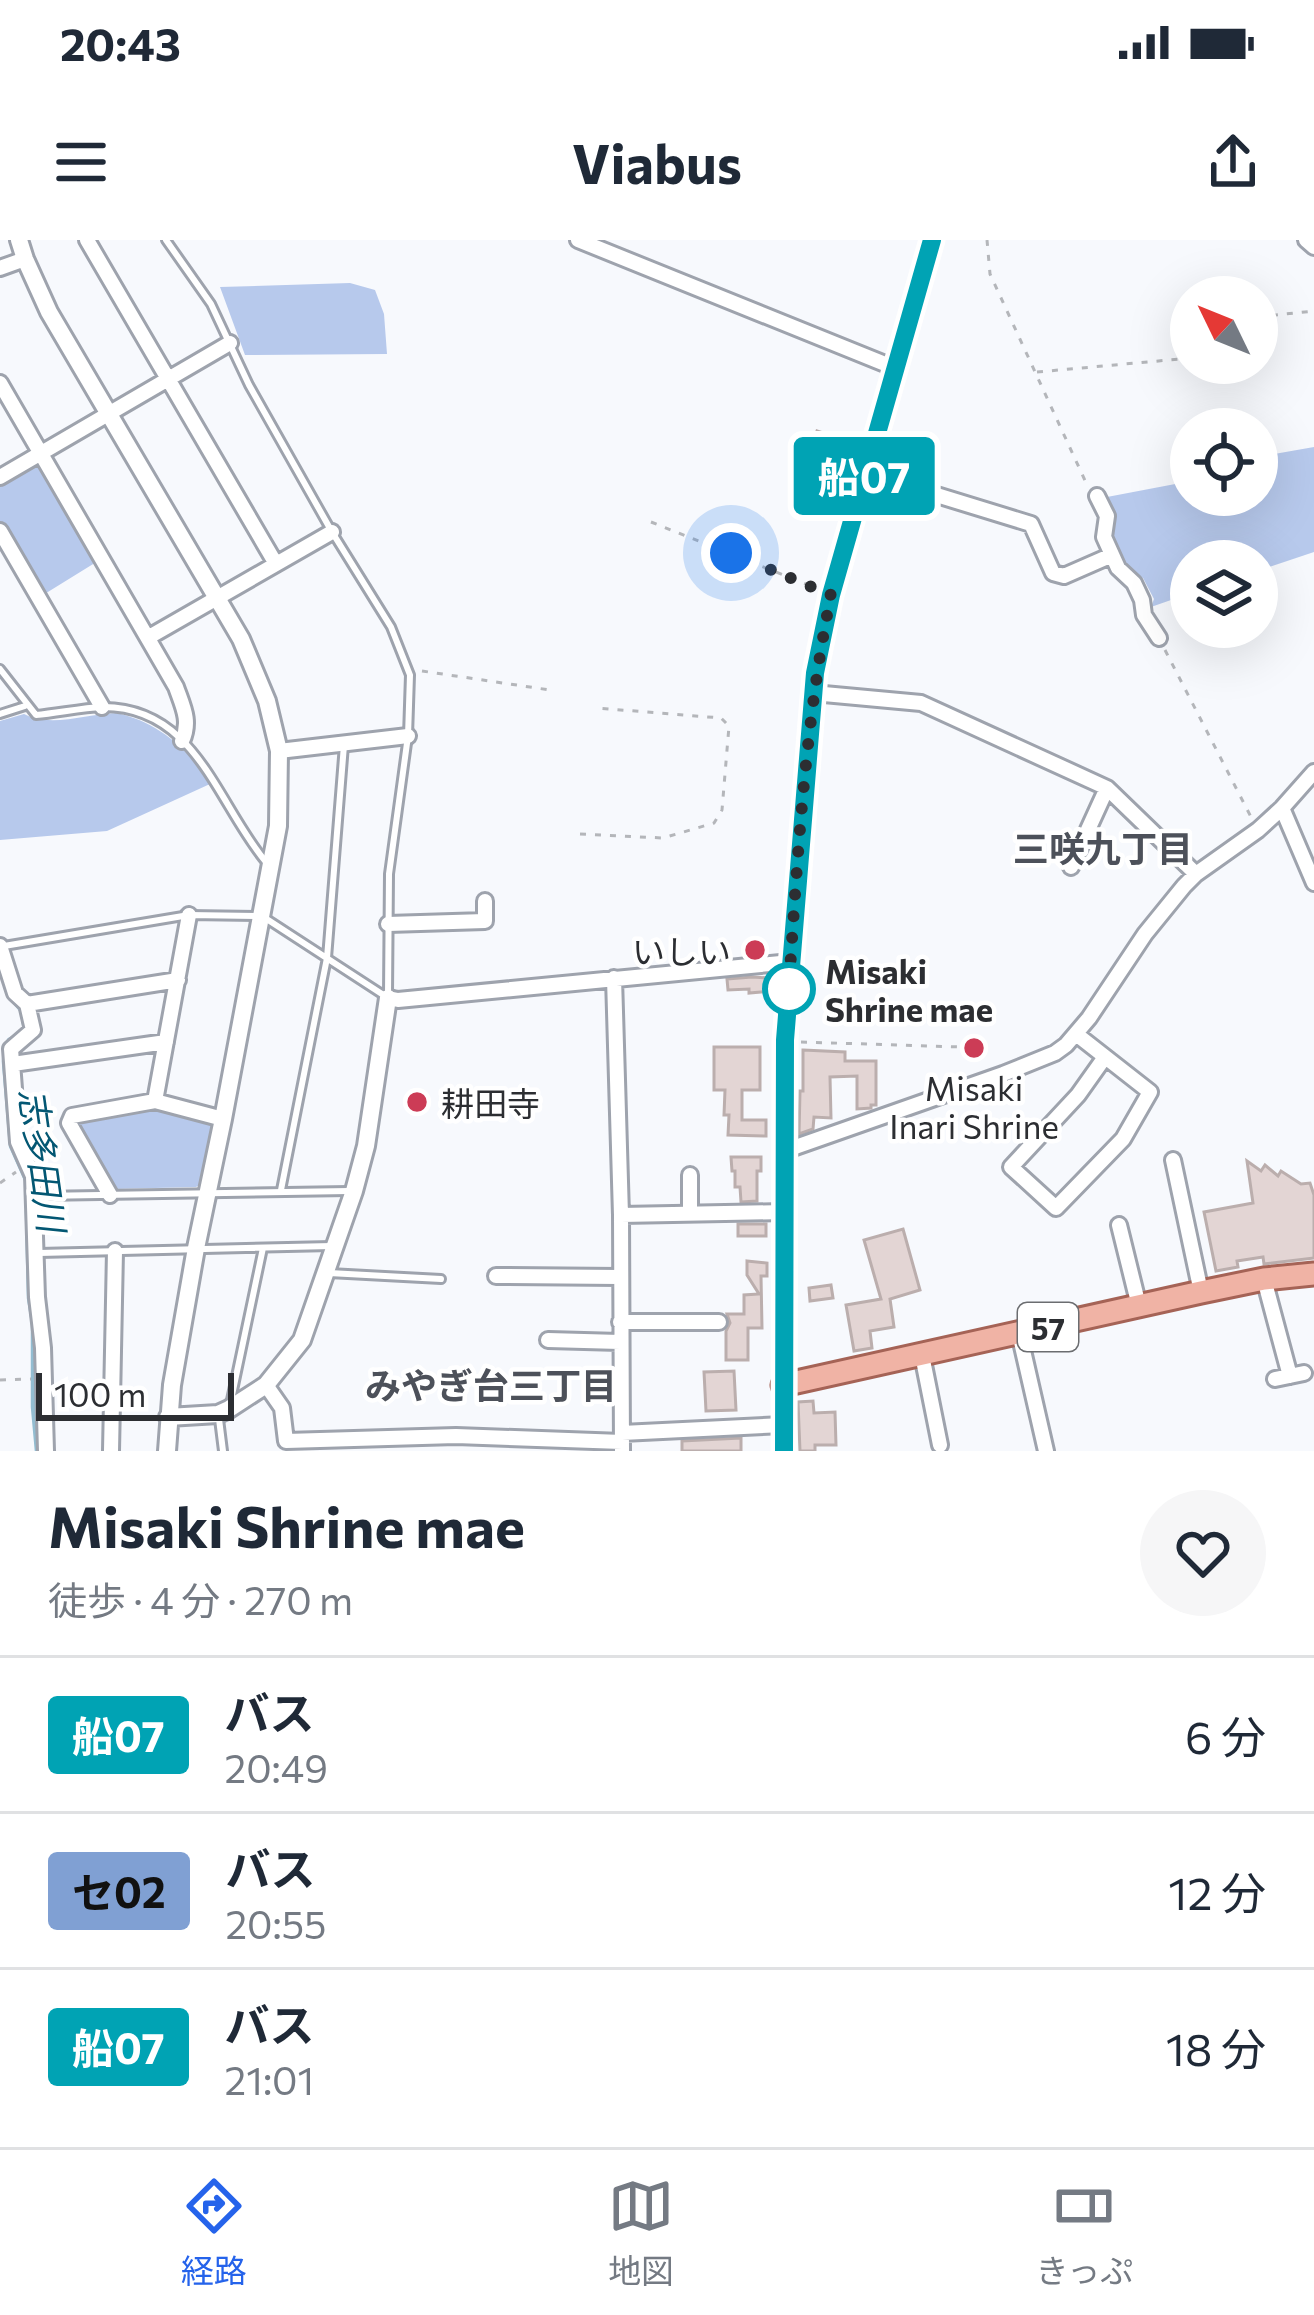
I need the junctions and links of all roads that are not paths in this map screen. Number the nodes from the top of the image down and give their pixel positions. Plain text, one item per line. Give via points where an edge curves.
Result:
1 (19, 240) edge
2 (87, 240) edge
3 (166, 240) edge
4 (578, 240) edge
5 (932, 240) edge
6 (1306, 240) edge
7 (1314, 247) edge
8 (25, 259) junction
9 (0, 268) edge
10 (230, 343) junction
11 (896, 368) junction
12 (168, 380) junction
13 (0, 383) edge
14 (109, 413) junction
15 (40, 453) junction
16 (865, 473) junction
17 (0, 477) edge
18 (1097, 496) road end
19 (0, 531) edge
20 (332, 532) junction
21 (1112, 555) junction
22 (277, 564) junction
23 (217, 598) junction
24 (148, 637) junction
25 (1159, 638) road end
26 (0, 669) edge
27 (813, 693) junction
28 (27, 705) junction
29 (103, 707) junction
30 (0, 714) edge
31 (408, 736) junction
32 (182, 741) junction
33 (344, 745) junction
34 (279, 751) junction
35 (1312, 778) edge
36 (1107, 788) junction
37 (1282, 808) junction
38 (1071, 867) dead end
39 (271, 868) junction
40 (1196, 874) junction
41 (1314, 883) edge
42 (485, 901) dead end
43 (189, 915) junction
44 (262, 916) junction
45 (388, 924) junction
46 (0, 946) edge
47 (327, 958) junction
48 (790, 962) junction
49 (614, 978) junction
50 (178, 980) junction
51 (388, 998) junction
52 (27, 1004) junction
53 (1076, 1034) junction
54 (166, 1042) junction
55 (1105, 1057) junction
56 (14, 1064) junction
57 (155, 1101) junction
58 (224, 1119) junction
59 (784, 1151) junction
60 (1173, 1160) dead end
61 (690, 1175) dead end
62 (281, 1190) junction
63 (354, 1191) junction
64 (207, 1192) junction
65 (110, 1195) junction
66 (34, 1196) junction
67 (784, 1212) junction
68 (690, 1214) junction
69 (620, 1215) junction
70 (1119, 1225) dead end
71 (334, 1246) junction
72 (263, 1247) junction
73 (196, 1248) junction
74 (115, 1251) junction
75 (36, 1253) junction
76 (326, 1273) junction
77 (1314, 1274) edge
78 (496, 1276) dead end
79 (619, 1277) junction
80 (441, 1279) dead end
81 (1264, 1279) junction
82 (1201, 1292) junction
83 (1139, 1306) junction
84 (620, 1322) junction
85 (718, 1322) dead end
86 (1019, 1333) junction
87 (548, 1340) dead end
88 (620, 1342) junction
89 (922, 1355) junction
90 (1290, 1376) dead end
91 (266, 1385) junction
92 (783, 1385) junction
93 (224, 1412) junction
94 (168, 1417) junction
95 (783, 1425) junction
96 (622, 1442) edge
97 (386, 1443) edge
98 (456, 1443) edge
99 (940, 1445) dead end
100 (46, 1451) edge
101 (111, 1451) edge
102 (167, 1451) edge
103 (223, 1451) edge
104 (784, 1451) edge
105 (1046, 1451) edge

1 - 8 street
2 - 12 street
3 - 10 lane
4 - 11 street
5 - 11 main road
6 - 7 street
8 - 9 street
8 - 14 street
10 - 12 street
10 - 20 lane
11 - 16 main road
12 - 14 street
12 - 22 street
13 - 15 street
14 - 15 street
14 - 23 street
15 - 17 street
15 - 24 street
16 - 21 street via 1031,524 1053,573 1064,576
16 - 27 main road
18 - 21 street
19 - 29 street
20 - 22 street
20 - 31 lane via 392,627 408,669
21 - 25 street
22 - 23 street
23 - 24 street
23 - 34 street via 257,673
24 - 32 street via 187,718
26 - 28 lane
27 - 36 street via 921,703
27 - 48 main road
28 - 29 lane via 36,715
28 - 30 lane
29 - 32 lane via 144,714
31 - 33 street
31 - 45 lane
32 - 39 lane
33 - 34 street
33 - 47 lane
34 - 39 street
35 - 37 street
36 - 38 street
36 - 40 street
37 - 40 street
37 - 41 street
39 - 44 street
40 - 53 street
42 - 45 street via 485,921
43 - 44 lane
43 - 46 lane
43 - 50 street
44 - 47 lane
44 - 58 street
45 - 51 lane
46 - 52 street via 15,993
47 - 51 lane
47 - 62 lane
48 - 49 street
48 - 59 main road
49 - 51 street
49 - 69 street
50 - 52 street
50 - 54 street
51 - 63 street
52 - 56 street via 33,1030 11,1049
53 - 55 street
53 - 59 street via 1039,1060
54 - 56 street
54 - 57 street
55 - 55 street via 1150,1092 1123,1138 1056,1208 1011,1166
56 - 66 street via 18,1142
57 - 58 street
57 - 65 street via 72,1116
58 - 64 street
59 - 67 main road
60 - 82 street
61 - 68 street
62 - 63 lane
62 - 64 lane
63 - 71 street
64 - 65 lane
64 - 73 street
65 - 66 lane
66 - 75 street
67 - 68 street
67 - 92 main road
68 - 69 street
69 - 79 street
70 - 83 street
71 - 72 lane
71 - 76 street
72 - 73 lane
72 - 93 lane
73 - 74 lane
73 - 94 street
74 - 75 lane
74 - 101 street
75 - 100 street
76 - 80 lane
76 - 91 street via 302,1340
77 - 81 main road, 57
78 - 79 street
79 - 84 street
81 - 82 main road, 57
81 - 90 street
82 - 83 main road, 57
83 - 86 main road, 57
84 - 85 street
84 - 88 street
86 - 89 main road, 57
86 - 105 street
87 - 88 street
88 - 96 street
89 - 92 main road, 57
89 - 99 street
91 - 93 street
91 - 97 street via 282,1408 286,1441
92 - 95 main road
93 - 94 street
93 - 103 lane
94 - 102 street
95 - 96 street
95 - 104 main road
96 - 98 street
97 - 98 street

